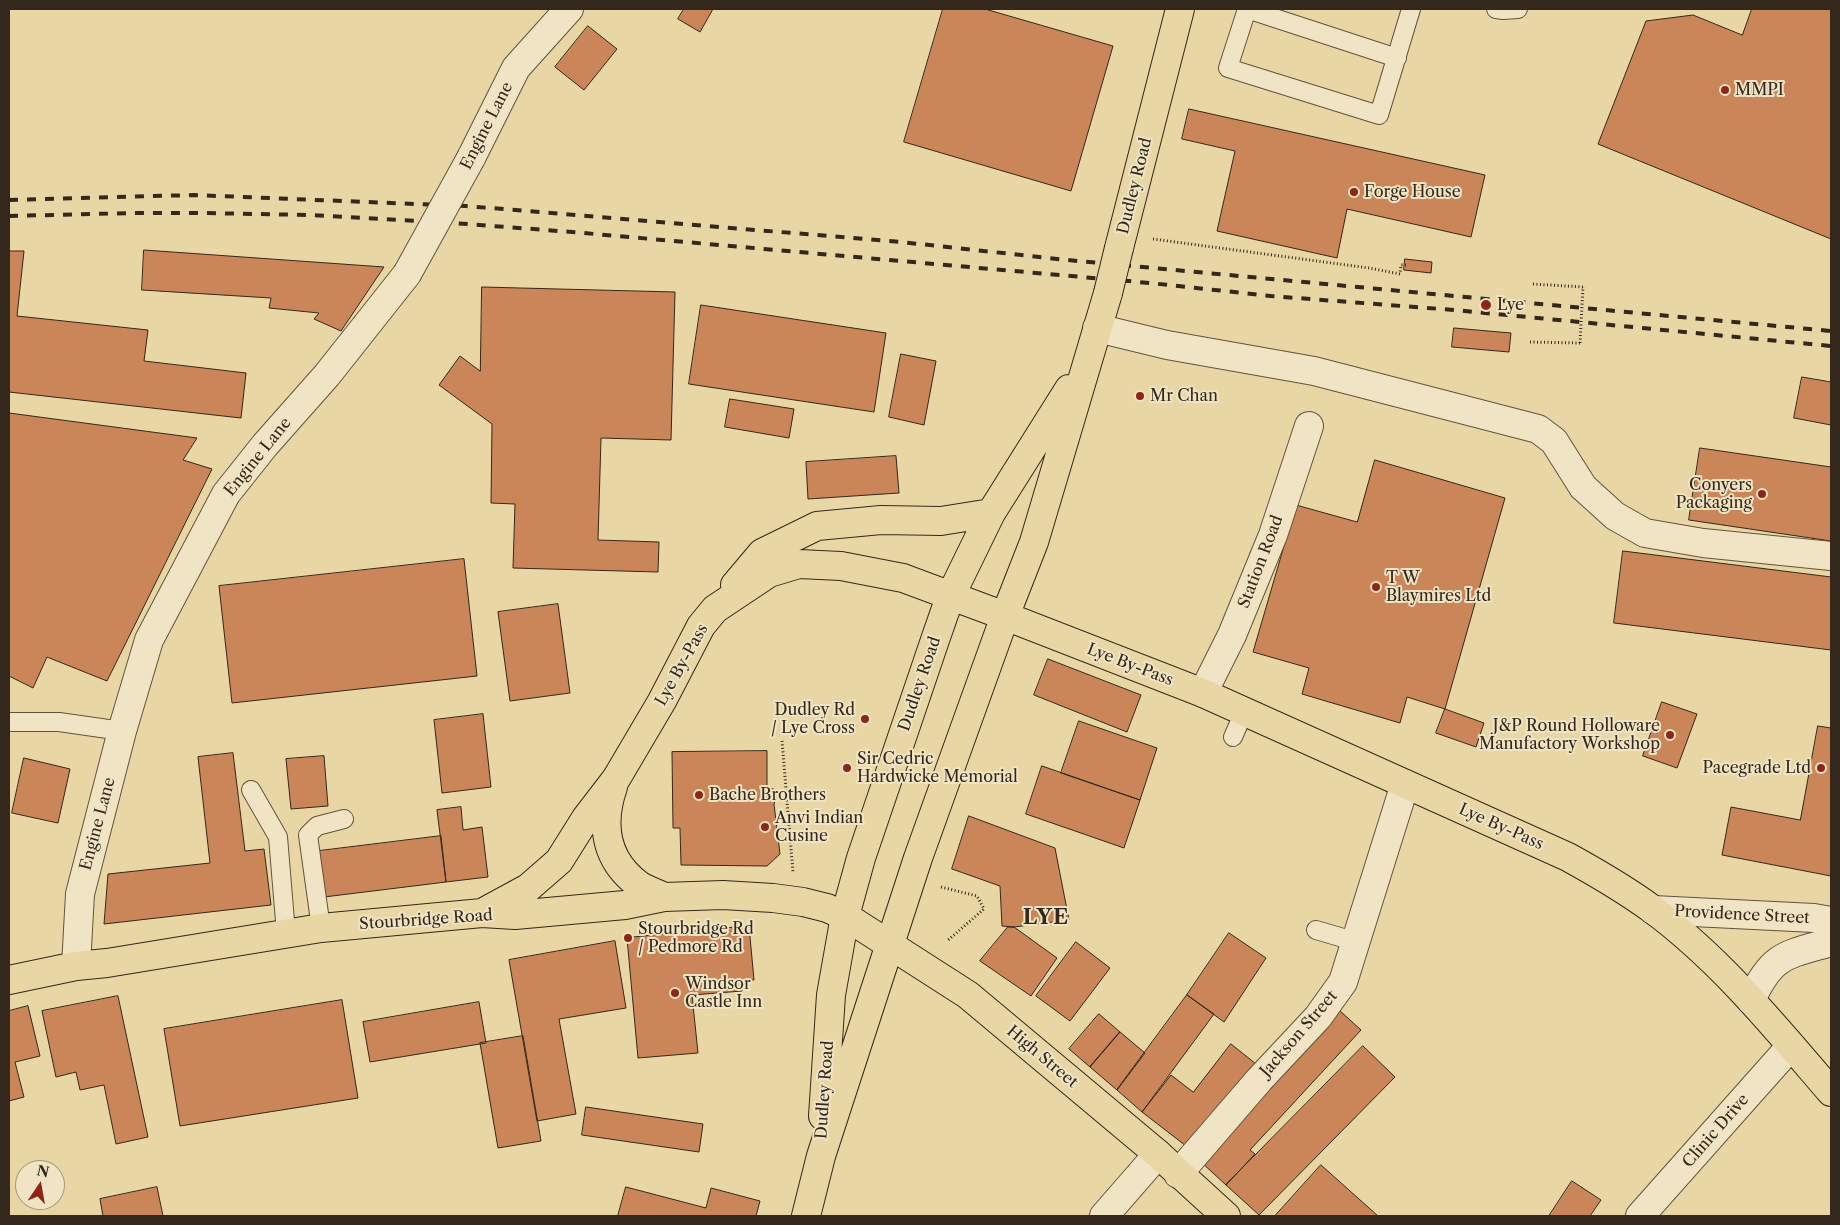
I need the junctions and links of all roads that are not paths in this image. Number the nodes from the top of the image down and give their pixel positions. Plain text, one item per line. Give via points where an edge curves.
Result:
1 (569, 9) edge
2 (1180, 9) edge
3 (1411, 9) edge
4 (1496, 9) edge
5 (1518, 9) edge
6 (1397, 58) junction
7 (1097, 328) junction
8 (1086, 362) junction
9 (1309, 426) dead end
10 (991, 513) junction
11 (1831, 556) edge
12 (950, 597) junction
13 (715, 609) junction
14 (1005, 616) junction
15 (1203, 693) junction
16 (1244, 712) junction
17 (9, 722) edge
18 (122, 731) junction
19 (1233, 738) dead end
20 (616, 779) junction
21 (1405, 784) junction
22 (251, 790) dead end
23 (344, 819) dead end
24 (664, 897) junction
25 (1654, 910) junction
26 (482, 913) junction
27 (845, 916) junction
28 (1831, 921) edge
29 (321, 928) junction
30 (1316, 930) dead end
31 (286, 934) junction
32 (1357, 942) junction
33 (1831, 942) edge
34 (890, 944) junction
35 (76, 966) junction
36 (9, 980) edge
37 (1752, 1000) junction
38 (1791, 1046) junction
39 (1831, 1092) edge
40 (1158, 1154) junction
41 (820, 1156) junction
42 (1178, 1174) junction
43 (806, 1216) edge
44 (1104, 1216) edge
45 (1226, 1216) edge
46 (1640, 1216) edge

1 - 18 street, Engine Lane, bridge via 516,68 407,274 226,494 149,640
2 - 7 highway, Dudley Road, bridge
3 - 6 lane
4 - 5 lane
6 - 6 lane via 1379,115 1228,68 1247,9
7 - 8 highway, Dudley Road
7 - 11 street via 1166,345 1314,371 1538,429 1554,441 1583,487 1615,516 1645,532 1703,543
8 - 10 highway, Dudley Road
8 - 14 highway, Dudley Road via 1034,542
9 - 15 street, Station Road via 1272,536 1232,635
10 - 12 highway, Dudley Road
10 - 13 highway via 941,521 881,520 817,526 762,553
12 - 13 highway, Lye By-Pass via 903,578 841,566 799,564 769,573
12 - 14 highway, Lye By-Pass
12 - 27 highway, Dudley Road via 861,858
13 - 20 highway, Lye By-Pass via 701,626
14 - 15 highway, Lye By-Pass
14 - 34 highway, Dudley Road
15 - 16 highway, Lye By-Pass
16 - 19 lane
16 - 21 highway, Lye By-Pass
17 - 18 lane via 59,722
18 - 35 street, Engine Lane via 80,894
20 - 24 highway via 605,817 614,858 640,886
20 - 26 highway, Lye By-Pass via 559,861 528,888
21 - 25 highway, Lye By-Pass via 1568,857
21 - 32 street, Jackson Street
22 - 31 lane via 278,837
23 - 29 lane via 317,826 308,835
24 - 26 highway, Stourbridge Road via 625,905 516,915
24 - 27 highway, Stourbridge Road via 768,897 803,902
25 - 28 street, Providence Street
25 - 37 highway, Lye By-Pass
26 - 29 highway, Stourbridge Road
27 - 34 highway, High Street
27 - 41 highway, Dudley Road via 831,995
29 - 31 highway, Stourbridge Road
30 - 32 lane
31 - 35 highway, Stourbridge Road
32 - 42 street, Jackson Street via 1344,982 1318,1017
33 - 37 street, Providence Street via 1788,955 1773,964 1761,979
34 - 40 highway, High Street via 968,995
34 - 41 highway, Dudley Road
35 - 36 highway, Stourbridge Road
37 - 38 highway, Lye By-Pass
38 - 39 highway, Lye By-Pass
38 - 46 street, Clinic Drive
40 - 42 highway, High Street
40 - 44 street
41 - 43 highway
42 - 45 highway, High Street

